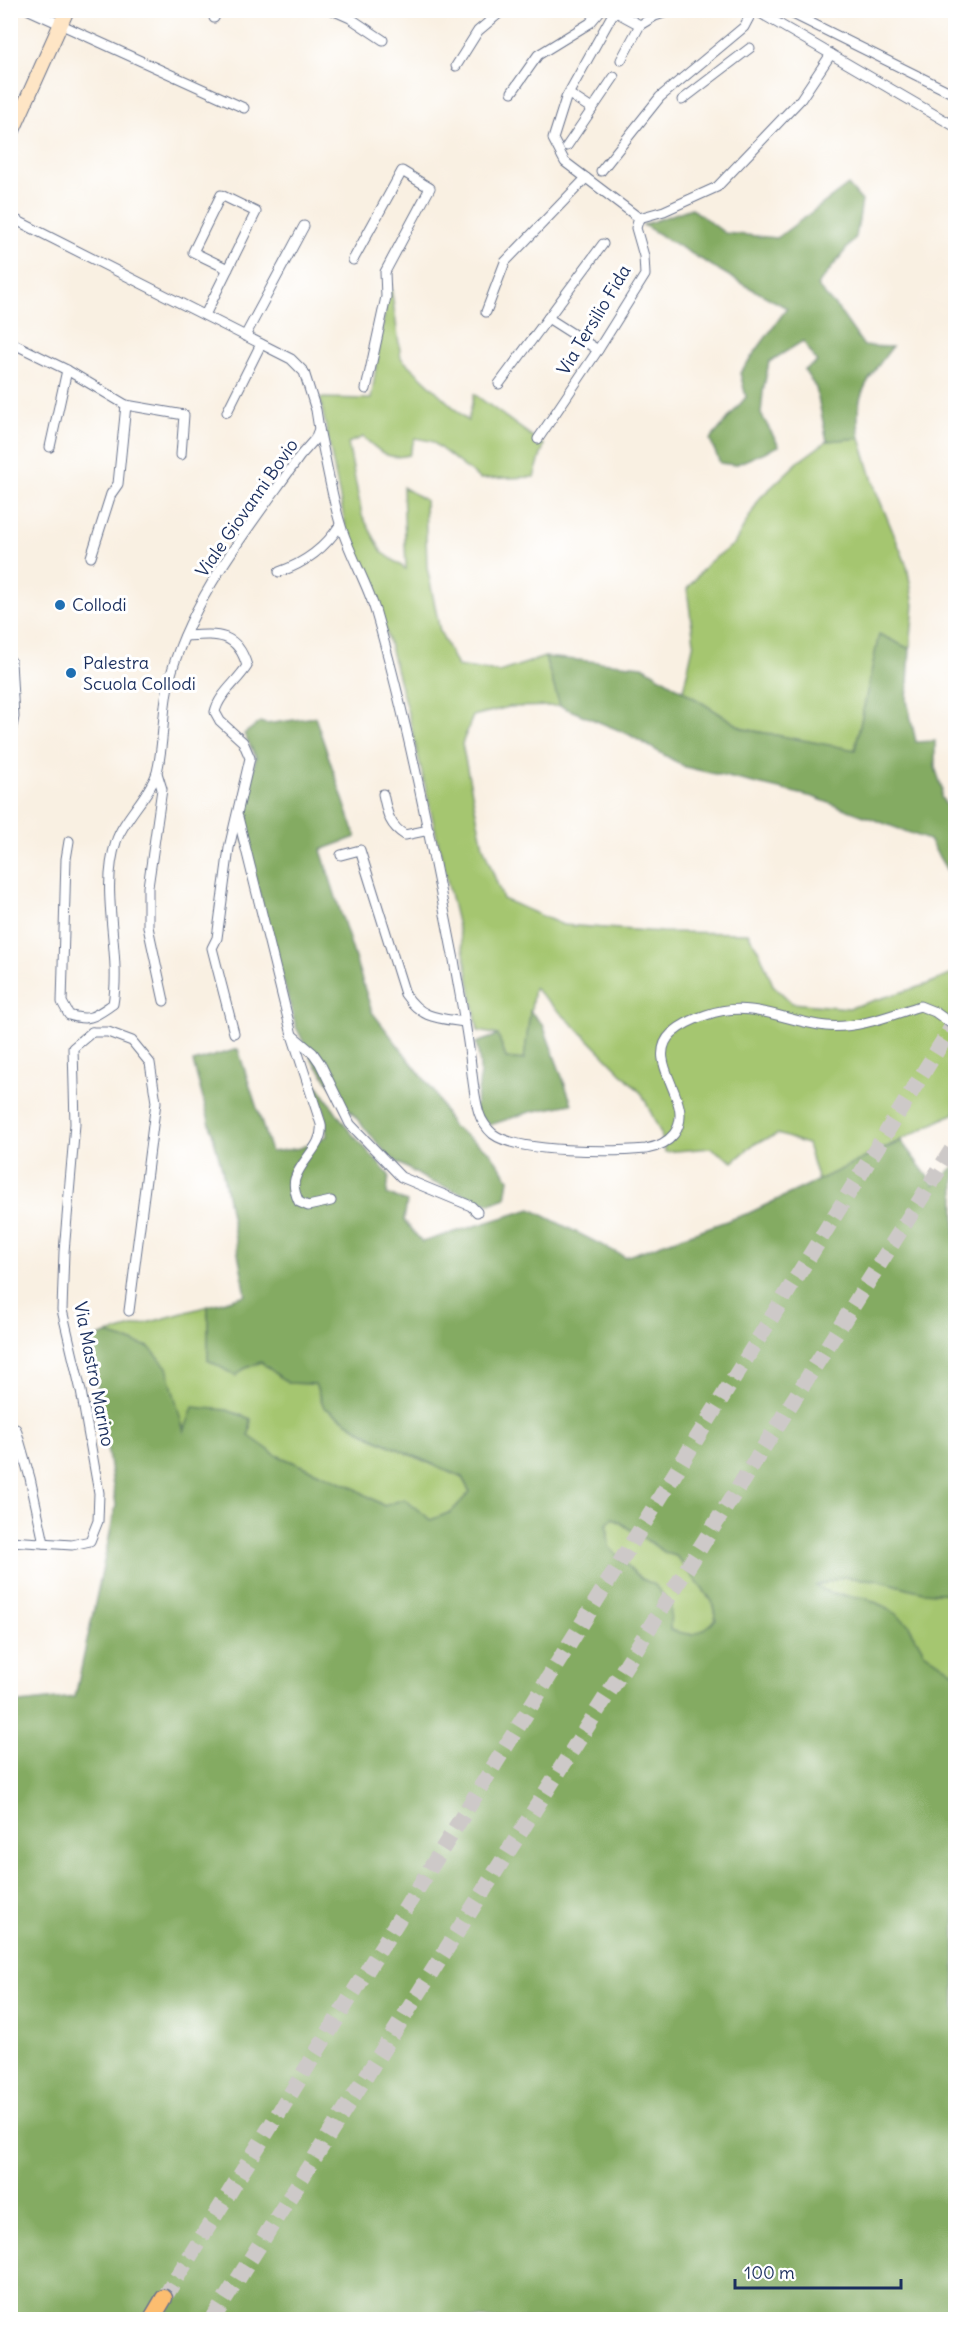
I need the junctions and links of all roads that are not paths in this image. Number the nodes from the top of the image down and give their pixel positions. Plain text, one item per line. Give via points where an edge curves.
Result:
1 (29, 10) edge
2 (67, 10) edge
3 (332, 10) edge
4 (503, 10) edge
5 (602, 10) edge
6 (754, 10) edge
7 (785, 10) edge
8 (615, 11) edge
9 (670, 11) edge
10 (352, 14) edge
11 (61, 25) junction
12 (640, 26) junction
13 (383, 40) dead end
14 (750, 48) dead end
15 (831, 54) junction
16 (621, 60) dead end
17 (456, 66) dead end
18 (691, 71) junction
19 (614, 77) dead end
20 (701, 85) junction
21 (512, 92) dead end
22 (569, 94) junction
23 (956, 95) edge
24 (682, 100) dead end
25 (244, 108) dead end
26 (592, 109) junction
27 (956, 127) edge
28 (10, 137) edge
29 (567, 146) dead end
30 (602, 171) dead end
31 (586, 178) junction
32 (10, 217) edge
33 (639, 218) junction
34 (304, 226) dead end
35 (603, 244) dead end
36 (353, 260) dead end
37 (228, 269) junction
38 (486, 312) dead end
39 (206, 315) junction
40 (548, 318) junction
41 (245, 336) junction
42 (10, 342) edge
43 (261, 344) junction
44 (598, 350) junction
45 (67, 370) junction
46 (499, 384) dead end
47 (366, 389) dead end
48 (126, 405) junction
49 (226, 412) dead end
50 (319, 429) junction
51 (537, 439) dead end
52 (50, 447) dead end
53 (181, 455) dead end
54 (340, 525) junction
55 (91, 557) dead end
56 (279, 572) dead end
57 (10, 597) edge
58 (10, 603) edge
59 (185, 636) junction
60 (11, 660) edge
61 (10, 738) edge
62 (157, 774) junction
63 (383, 794) dead end
64 (238, 816) junction
65 (429, 830) junction
66 (69, 841) dead end
67 (341, 855) dead end
68 (164, 1001) dead end
69 (84, 1020) junction
70 (465, 1022) junction
71 (956, 1027) edge
72 (92, 1032) junction
73 (234, 1033) dead end
74 (292, 1035) junction
75 (331, 1201) dead end
76 (477, 1212) dead end
77 (129, 1311) dead end
78 (16, 1429) dead end
79 (10, 1541) edge
80 (44, 1543) junction
81 (164, 2298) tunnel mouth
82 (152, 2317) edge

1 - 11 street
2 - 11 main road
3 - 10 street
4 - 17 street via 478,31
5 - 21 street via 590,23 537,55
6 - 15 street
6 - 18 street via 744,27
7 - 23 street
8 - 12 street
8 - 22 street
9 - 12 street
10 - 13 street
11 - 25 street
11 - 28 main road
12 - 16 street
14 - 20 street
15 - 27 street
15 - 33 street via 801,99 717,187
18 - 20 street
18 - 30 street via 660,97
19 - 26 street
20 - 24 street
22 - 26 street
22 - 31 street via 554,139 565,162
26 - 29 street
31 - 33 street
31 - 38 street via 505,262
32 - 39 street, Viale Giovanni Bovio
33 - 44 street, Via Tersilio Fida via 636,228 645,275
34 - 41 street
35 - 40 street
36 - 47 street via 402,171 430,188 385,272 386,297
37 - 37 street via 256,212 220,195 193,252
37 - 39 street
39 - 41 street, Viale Giovanni Bovio
40 - 44 street
40 - 46 street
41 - 43 street, Viale Giovanni Bovio
42 - 45 street
43 - 49 street
43 - 50 street, Viale Giovanni Bovio via 291,359 304,372
44 - 51 street, Via Tersilio Fida
45 - 48 street
45 - 52 street
48 - 53 street via 184,415
48 - 55 street via 118,484 111,494
50 - 54 street
50 - 59 street, Viale Giovanni Bovio via 221,570
54 - 56 street via 319,550 293,568
54 - 65 street via 375,610
57 - 58 street
59 - 62 street, Viale Giovanni Bovio via 168,685
59 - 64 street via 212,634 231,639 243,652 247,666 217,701 215,712 243,742 250,758
60 - 61 street via 14,717
62 - 68 street via 162,789 148,887 148,927
62 - 69 street via 116,841 109,883 116,985 113,1004
63 - 65 street via 394,828 405,835
64 - 73 street via 212,948
64 - 74 street
65 - 70 street
66 - 69 street via 62,1002 69,1015
67 - 70 street via 360,850 405,994 414,1007 431,1018
69 - 72 street
70 - 71 street via 479,1115 493,1134 524,1144 594,1150 649,1148 670,1139 680,1126 681,1113 661,1052 664,1042 692,1020 720,1010 750,1009 828,1026 863,1023 920,1006
72 - 77 street via 108,1032 132,1041 150,1063 156,1102
72 - 80 street, Via Mastro Marino via 73,1048 75,1124 62,1310 99,1493 98,1521 90,1541 72,1545
74 - 75 street via 322,1134 294,1180 296,1194 299,1202 308,1206
74 - 76 street via 320,1063 350,1124 401,1177
78 - 80 street
79 - 80 street, Via Mastro Marino
81 - 82 highway

